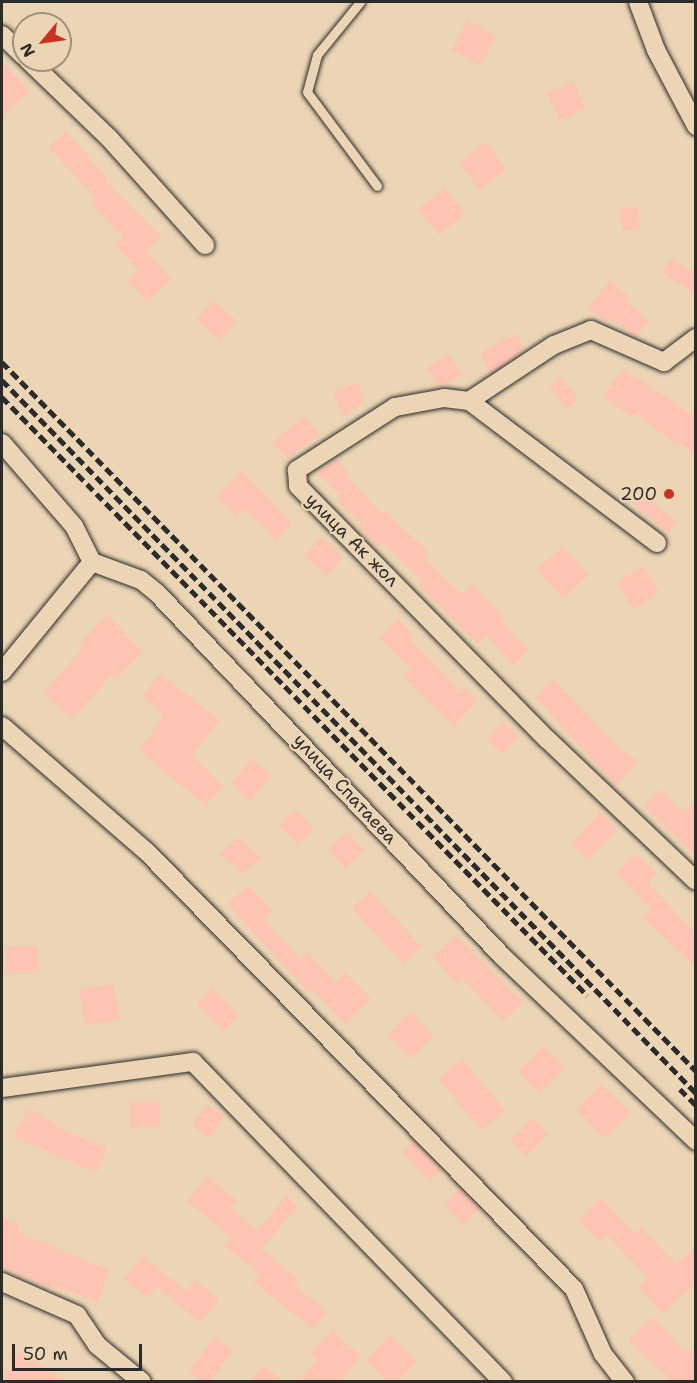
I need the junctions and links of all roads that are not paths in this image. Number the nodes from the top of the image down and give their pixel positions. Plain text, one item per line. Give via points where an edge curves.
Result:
1 (360, 2) edge
2 (638, 2) edge
3 (40, 72) edge
4 (696, 126) edge
5 (377, 186) dead end
6 (205, 245) dead end
7 (696, 338) edge
8 (470, 401) junction
9 (2, 442) edge
10 (657, 543) dead end
11 (92, 562) junction
12 (2, 672) edge
13 (2, 726) edge
14 (696, 881) edge
15 (2, 1088) edge
16 (696, 1141) edge
17 (2, 1282) edge
18 (142, 1382) edge
19 (503, 1382) edge
20 (625, 1382) edge

1 - 5 lane via 317,55 307,92
2 - 4 street via 656,50
3 - 6 street via 109,138
7 - 8 street via 663,362 591,330 554,345
8 - 10 street
8 - 14 street, улица Ак жол via 444,398 395,407 297,470 298,486 548,740
9 - 11 street via 74,526
11 - 12 street
11 - 16 street, улица Спатаева via 141,580 157,593 502,957
13 - 20 street via 146,851 574,1289 603,1354
15 - 19 street via 193,1062
17 - 18 street via 76,1315 97,1345

